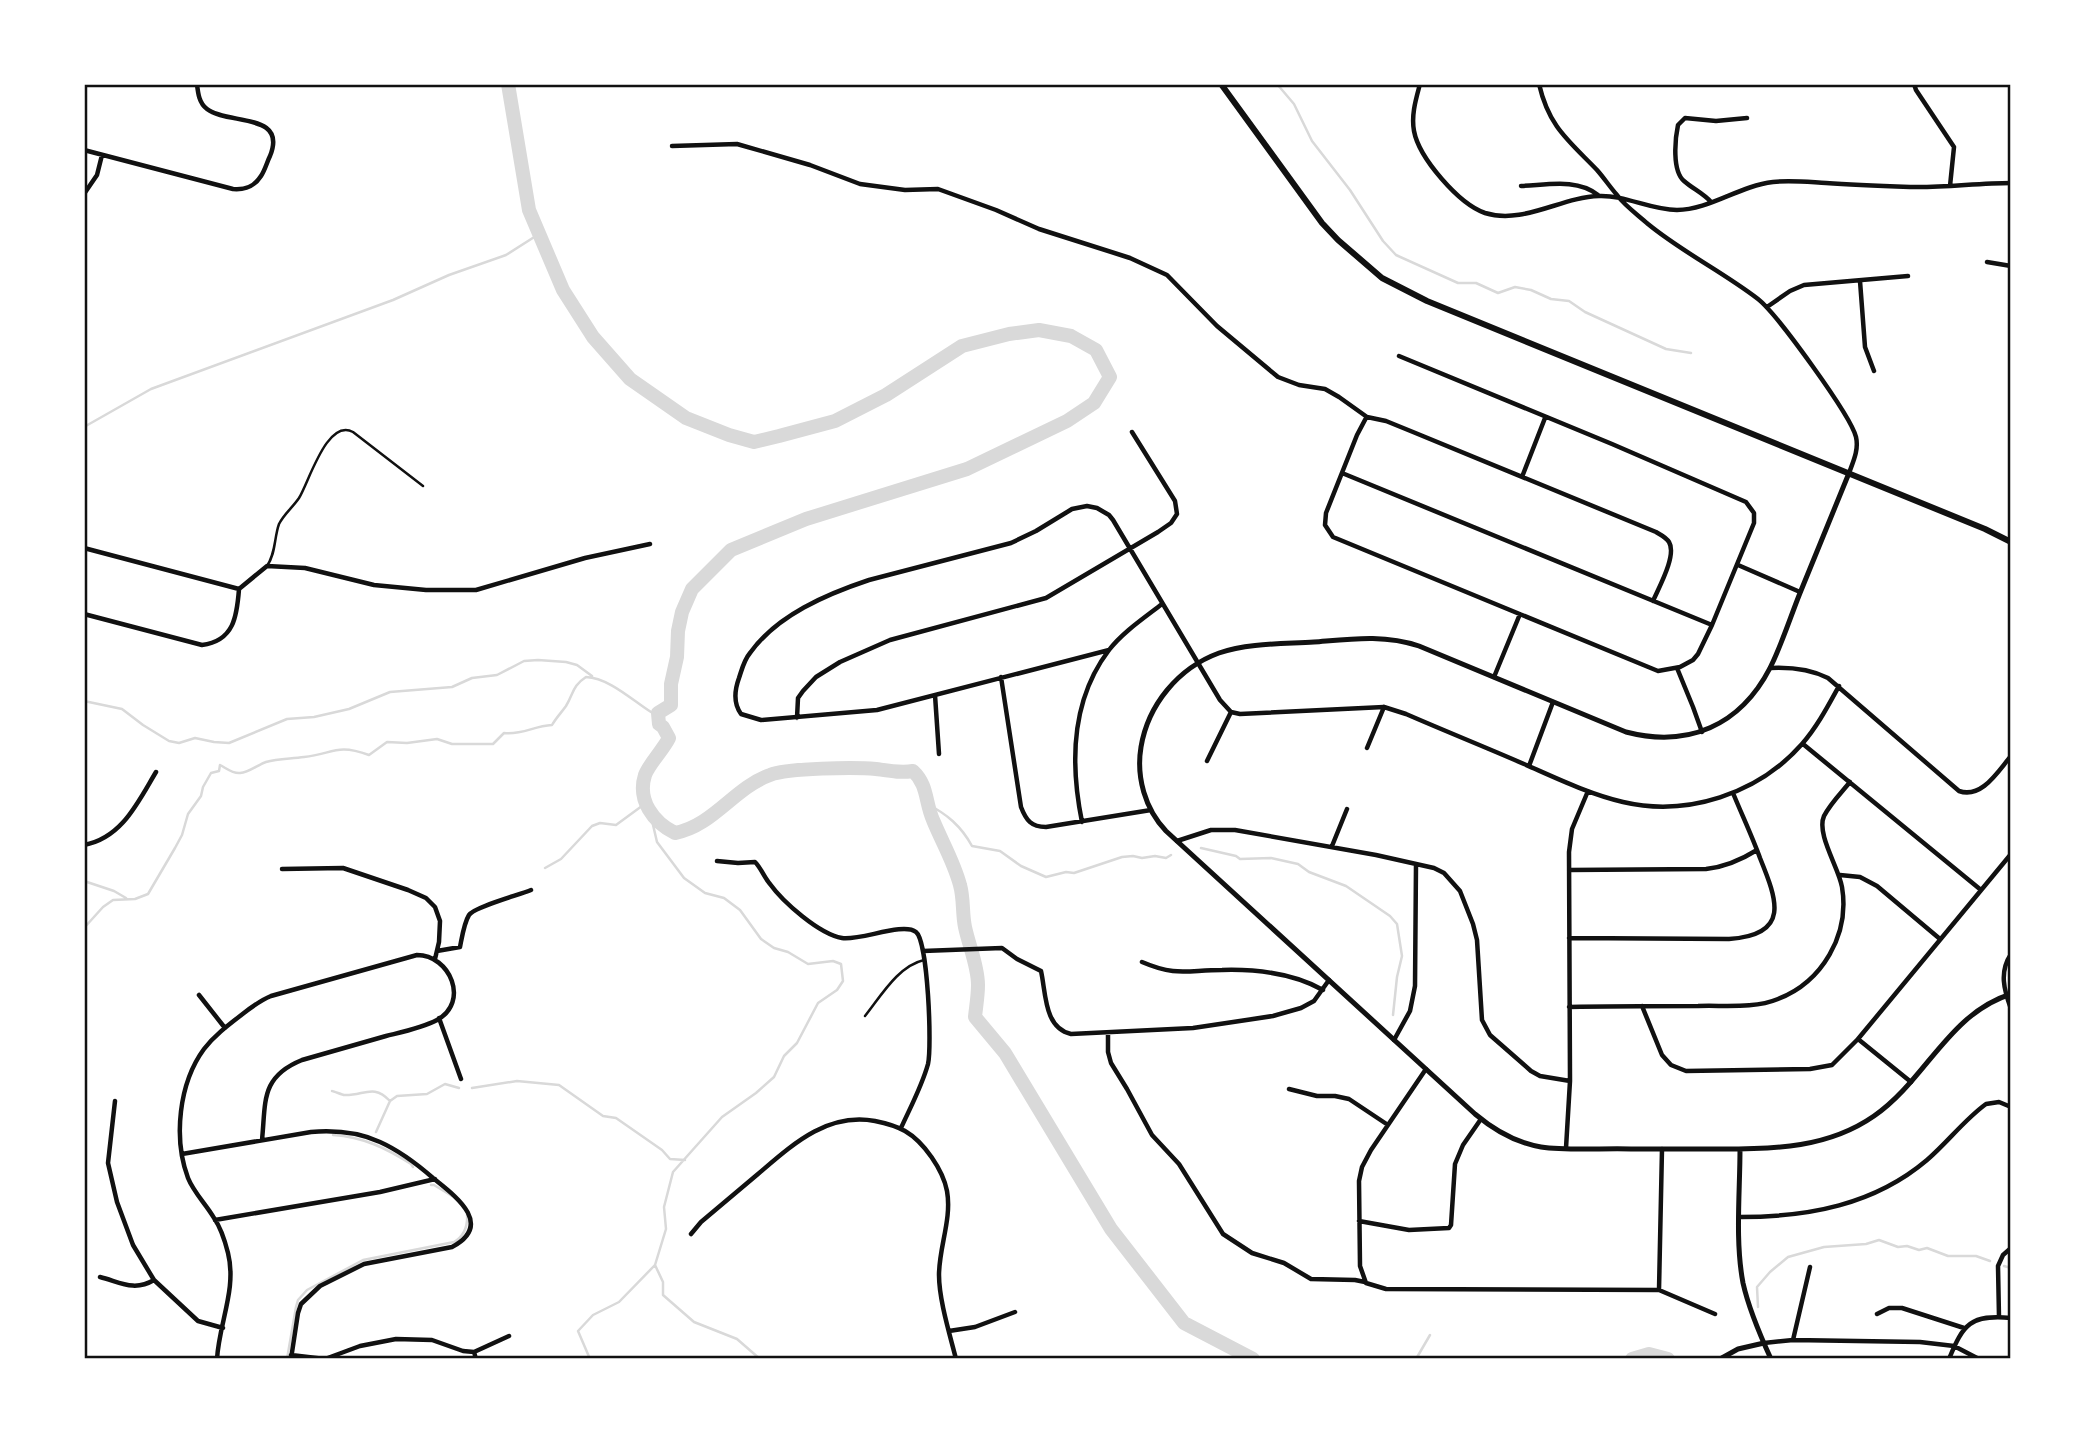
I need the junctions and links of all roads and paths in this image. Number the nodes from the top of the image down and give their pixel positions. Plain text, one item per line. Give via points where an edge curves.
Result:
1 (197, 84) edge
2 (1221, 84) edge
3 (1420, 84) edge
4 (1539, 84) edge
5 (1914, 84) edge
6 (1747, 118) dead end
7 (672, 146) dead end
8 (84, 150) edge
9 (102, 155) junction
10 (2011, 183) edge
11 (1521, 186) dead end
12 (1950, 186) junction
13 (84, 194) edge
14 (1599, 196) junction
15 (1618, 197) junction
16 (1712, 202) junction
17 (1987, 262) dead end
18 (2011, 266) edge
19 (1908, 276) dead end
20 (1860, 281) junction
21 (1767, 307) junction
22 (1399, 356) dead end
23 (1874, 371) dead end
24 (1368, 418) junction
25 (1545, 418) junction
26 (1132, 432) dead end
27 (1342, 473) junction
28 (1849, 473) junction
29 (1522, 477) junction
30 (423, 486) dead end
31 (2011, 542) edge
32 (650, 544) dead end
33 (84, 548) edge
34 (1130, 550) junction
35 (1738, 565) junction
36 (267, 566) junction
37 (239, 589) junction
38 (1800, 592) junction
39 (1653, 601) junction
40 (1162, 604) junction
41 (84, 614) edge
42 (1520, 614) junction
43 (1712, 625) junction
44 (1109, 650) junction
45 (1198, 663) junction
46 (1677, 668) junction
47 (1770, 668) junction
48 (1001, 677) junction
49 (1494, 677) junction
50 (1839, 686) junction
51 (935, 695) junction
52 (1553, 702) junction
53 (1384, 707) junction
54 (1231, 712) junction
55 (797, 718) junction
56 (1702, 732) junction
57 (1802, 744) junction
58 (1367, 748) dead end
59 (939, 754) dead end
60 (2011, 755) edge
61 (1207, 761) dead end
62 (1529, 766) junction
63 (156, 772) dead end
64 (1850, 782) junction
65 (1588, 791) junction
66 (1733, 793) junction
67 (1347, 809) dead end
68 (1151, 810) junction
69 (1082, 822) junction
70 (1177, 841) junction
71 (84, 845) edge
72 (1332, 846) junction
73 (1757, 850) junction
74 (2011, 854) edge
75 (717, 861) dead end
76 (1416, 864) junction
77 (282, 869) dead end
78 (1569, 870) junction
79 (1840, 875) junction
80 (531, 890) dead end
81 (1981, 890) junction
82 (1569, 938) junction
83 (1940, 939) junction
84 (437, 951) junction
85 (923, 951) junction
86 (2011, 954) edge
87 (435, 959) junction
88 (924, 960) junction
89 (1142, 962) dead end
90 (1329, 980) junction
91 (1323, 990) junction
92 (199, 995) dead end
93 (2009, 995) edge
94 (1642, 1006) junction
95 (1569, 1007) junction
96 (2011, 1009) edge
97 (865, 1016) dead end
98 (439, 1018) junction
99 (225, 1028) junction
100 (1108, 1033) junction
101 (1858, 1039) junction
102 (1394, 1040) junction
103 (1426, 1069) junction
104 (461, 1080) dead end
105 (1570, 1081) junction
106 (1910, 1082) junction
107 (1289, 1088) dead end
108 (116, 1101) dead end
109 (2011, 1107) edge
110 (1481, 1119) junction
111 (1388, 1125) junction
112 (901, 1128) junction
113 (262, 1140) junction
114 (1566, 1148) junction
115 (1662, 1149) junction
116 (1740, 1149) junction
117 (182, 1154) junction
118 (435, 1179) junction
119 (1740, 1217) junction
120 (215, 1220) junction
121 (1359, 1221) junction
122 (691, 1234) dead end
123 (2011, 1248) edge
124 (1811, 1267) dead end
125 (100, 1277) dead end
126 (154, 1280) junction
127 (1366, 1283) junction
128 (1659, 1290) junction
129 (1015, 1311) dead end
130 (1715, 1314) dead end
131 (1877, 1314) dead end
132 (1999, 1317) junction
133 (2011, 1318) edge
134 (222, 1328) junction
135 (1964, 1328) junction
136 (949, 1331) junction
137 (509, 1336) dead end
138 (1794, 1340) junction
139 (1764, 1343) junction
140 (1954, 1346) junction
141 (474, 1352) junction
142 (291, 1357) edge
143 (217, 1359) edge
144 (475, 1359) edge
145 (956, 1359) edge
146 (1720, 1359) edge
147 (1771, 1359) edge
148 (1949, 1359) edge
149 (1979, 1359) edge

1 - 9 street via 208,110 260,125 272,134 272,151 255,184 233,189
2 - 28 main road via 1322,223 1382,278 1427,301
3 - 14 street via 1413,121 1416,139 1444,180 1474,208 1514,215
4 - 15 street via 1558,130
5 - 12 street via 1954,147
6 - 16 street via 1685,118 1678,125 1679,177
7 - 24 street via 737,144 860,184 938,190 1130,258 1167,275 1217,326 1278,377 1332,393
8 - 9 street
9 - 13 street via 97,175
10 - 12 street
11 - 14 street via 1577,185
12 - 16 street via 1780,181
14 - 15 street
15 - 16 street via 1678,210
15 - 21 street via 1650,226
17 - 18 street
19 - 20 street
20 - 21 street via 1797,288
20 - 23 street via 1865,347
21 - 28 street via 1850,422 1857,444
22 - 25 street
24 - 27 street
24 - 29 street via 1399,426
25 - 29 street
25 - 35 street via 1746,502 1754,513 1754,523
26 - 34 street via 1177,510 1168,525
27 - 39 street
27 - 42 street via 1325,518 1333,537
28 - 31 main road
28 - 38 street
29 - 39 street via 1665,538 1671,553
30 - 36 lane via 353,432 339,431 282,519
32 - 36 street via 476,590 385,587 305,568
33 - 37 street
34 - 40 street
34 - 55 street via 1046,598 890,640 854,655 807,686 799,698
34 - 55 street via 1109,515 1097,508 1080,507 1011,543 904,570 810,604 778,625 749,654 737,683 735,701 741,714 761,720
35 - 38 street
35 - 43 street
36 - 37 street
37 - 41 street via 227,634 202,645
38 - 47 street
39 - 43 street
40 - 44 street
40 - 45 street
42 - 46 street via 1658,671
42 - 49 street
43 - 46 street via 1698,654
44 - 48 street
44 - 69 street via 1086,695 1074,747
45 - 49 street via 1236,649 1390,638
45 - 54 street
45 - 68 street via 1159,699 1145,728 1140,766
46 - 56 street
47 - 50 street via 1811,671
47 - 56 street via 1745,703
48 - 51 street
48 - 69 street via 1026,819 1039,827
49 - 52 street
50 - 57 street
50 - 60 street via 1959,791 1978,790
51 - 55 street via 877,710
51 - 59 street
52 - 56 street via 1642,736
52 - 62 street
53 - 54 street via 1251,715
53 - 58 street
53 - 62 street
54 - 61 street
57 - 64 street
57 - 66 street via 1772,772
62 - 65 street
63 - 71 street via 125,821
64 - 79 street via 1822,822
64 - 81 street
65 - 66 street via 1656,807 1695,804
65 - 78 street via 1572,829
66 - 73 street
67 - 72 street
68 - 69 street
68 - 70 street
70 - 72 street via 1222,829
70 - 90 street
72 - 76 street
73 - 78 street via 1717,868
73 - 82 street via 1776,903 1771,922 1757,934 1729,939
74 - 81 street
75 - 85 street via 754,861 787,904 831,934 845,939 910,930 919,936
76 - 102 street via 1415,986 1410,1011
76 - 105 street via 1444,873 1465,900 1476,940 1486,1030 1531,1071
77 - 84 street via 343,868 419,894 439,915
78 - 82 street
79 - 83 street via 1860,877 1877,886
79 - 94 street via 1843,911 1836,942 1823,966 1804,985 1763,1003
80 - 84 street via 475,909 460,947
81 - 83 street
82 - 95 street
83 - 101 street
84 - 87 street
85 - 88 street
85 - 100 street via 1002,947 1041,971 1046,1002 1059,1030
86 - 93 street via 2003,972
87 - 98 street via 451,976 454,993 450,1007
87 - 99 street via 417,955 271,996
88 - 97 lane via 904,969
88 - 112 street via 929,1062
89 - 91 street via 1176,972 1262,971 1302,979
90 - 91 street
90 - 102 street
91 - 100 street via 1301,1008 1263,1018
92 - 99 street
93 - 96 street
93 - 106 street via 1988,1003 1958,1026
94 - 95 street
94 - 101 street via 1662,1055 1671,1066 1686,1071 1820,1068 1836,1062
95 - 105 street
98 - 104 street
98 - 113 street via 286,1068 266,1094
99 - 117 street via 207,1045 190,1073 180,1125
100 - 127 street via 1111,1063 1152,1135 1186,1173 1223,1234 1252,1253 1284,1263 1311,1279
101 - 106 street
102 - 103 street
103 - 110 street
103 - 111 street
105 - 114 street
106 - 116 street via 1886,1107 1843,1133 1785,1148
107 - 111 street via 1349,1099
108 - 126 street via 108,1163 124,1225
109 - 119 street via 1999,1102 1986,1104 1927,1160 1876,1193 1815,1212
110 - 114 street via 1518,1140
110 - 121 street via 1455,1164 1450,1227 1409,1230
111 - 121 street via 1362,1167
112 - 122 street via 856,1119 814,1131 783,1152
112 - 136 street via 925,1150 946,1186 947,1219 939,1276
113 - 117 street
113 - 118 street via 331,1130 353,1133 396,1150
114 - 115 street
115 - 116 street
115 - 128 street
116 - 119 street
117 - 120 street via 193,1187
118 - 120 street
118 - 142 street via 468,1211 470,1226 464,1239 452,1247 363,1264 320,1286 301,1304
119 - 139 street via 1743,1280
120 - 134 street via 226,1245 231,1275
121 - 127 street via 1360,1266
123 - 132 street via 1998,1266
124 - 138 street
125 - 126 street via 139,1287
126 - 134 street via 198,1321
127 - 128 street via 1386,1289
128 - 130 street
129 - 136 street via 975,1327
131 - 135 street via 1902,1308
132 - 133 street
132 - 135 street
134 - 143 street
135 - 140 street
136 - 145 street
137 - 141 street
138 - 139 street
138 - 140 street
139 - 146 street
139 - 147 street
140 - 148 street
140 - 149 street
141 - 142 street via 432,1340 396,1339 325,1359
141 - 144 street

